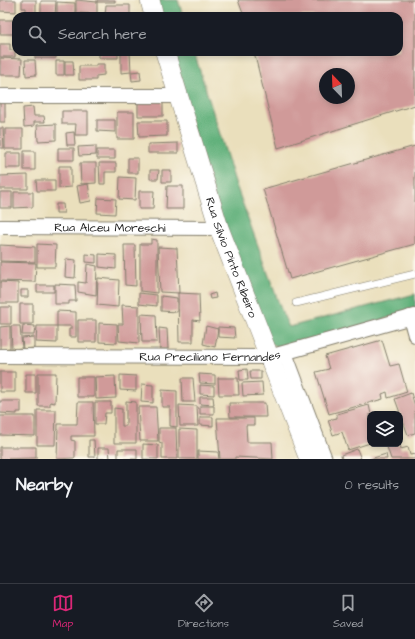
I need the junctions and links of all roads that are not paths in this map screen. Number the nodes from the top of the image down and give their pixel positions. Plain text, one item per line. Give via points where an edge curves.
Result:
1 (150, 0) edge
2 (153, 12) edge
3 (167, 56) edge
4 (0, 96) edge
5 (179, 96) junction
6 (0, 227) edge
7 (219, 228) junction
8 (415, 274) edge
9 (296, 303) dead end
10 (412, 317) edge
11 (415, 335) edge
12 (277, 355) junction
13 (0, 356) edge
14 (308, 459) edge
15 (326, 459) edge

1 - 2 street
3 - 5 street, Rua Sílvio Pinto Ribeiro
4 - 5 street
5 - 7 street, Rua Sílvio Pinto Ribeiro
6 - 7 street, Rua Alceu Moreschi
7 - 12 street, Rua Sílvio Pinto Ribeiro
8 - 9 lane
10 - 11 street
10 - 12 street, Rua Preciliano Fernandes
12 - 13 street, Rua Preciliano Fernandes
12 - 14 street, Rua Sílvio Pinto Ribeiro
12 - 15 street

